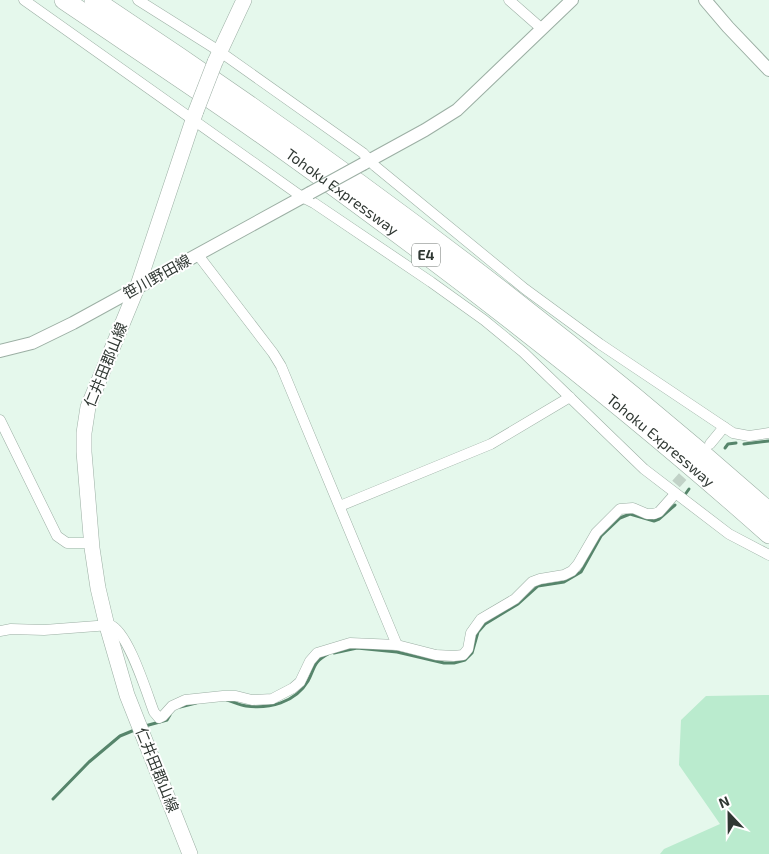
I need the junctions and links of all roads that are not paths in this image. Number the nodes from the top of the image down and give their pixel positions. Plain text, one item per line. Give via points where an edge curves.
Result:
1 (24, 0) edge
2 (64, 0) edge
3 (94, 0) edge
4 (138, 0) edge
5 (244, 0) edge
6 (508, 0) edge
7 (572, 0) edge
8 (705, 0) edge
9 (542, 29) junction
10 (217, 57) junction
11 (769, 70) edge
12 (195, 115) junction
13 (367, 162) junction
14 (306, 195) junction
15 (198, 255) junction
16 (137, 288) junction
17 (1, 354) edge
18 (570, 397) junction
19 (0, 420) edge
20 (724, 427) junction
21 (769, 433) edge
22 (710, 444) dead end
23 (674, 489) junction
24 (340, 506) junction
25 (769, 512) edge
26 (769, 534) edge
27 (92, 543) junction
28 (769, 555) edge
29 (107, 626) junction
30 (0, 631) edge
31 (397, 645) junction
32 (190, 854) edge

1 - 12 street
2 - 26 highway, Tohoku Expressway / E4 via 276,145 455,277 557,355
3 - 25 highway, Tohoku Expressway / E4 via 383,202 568,343
4 - 10 street
5 - 10 main road, 仁井田郡山線
6 - 9 street
7 - 9 street, 笹川野田線
8 - 11 street
9 - 13 street, 笹川野田線 via 457,110
10 - 12 main road, 仁井田郡山線, bridge
10 - 13 street via 356,148
12 - 14 street
12 - 16 main road, 仁井田郡山線
13 - 14 street, 笹川野田線, bridge
13 - 20 street via 600,344
14 - 15 street, 笹川野田線
14 - 18 street via 484,320 524,352
15 - 16 street, 笹川野田線
15 - 24 street via 281,366
16 - 17 street, 笹川野田線 via 32,343
16 - 27 main road, 仁井田郡山線 via 92,394 85,420 84,452
18 - 23 street via 644,469
18 - 24 street via 491,444
19 - 27 street via 57,536 67,543
20 - 21 street via 743,436
20 - 22 street
23 - 28 street via 729,534
23 - 31 street via 654,514 633,508 617,511 596,533 572,571 532,582 520,595 481,618 470,633 468,649 463,655 436,655
24 - 31 street
27 - 29 main road, 仁井田郡山線
29 - 30 street
29 - 31 street via 116,627 122,635 154,712 160,718 172,706 186,700 223,696 272,699 300,682 313,657 327,649 354,642
29 - 32 main road, 仁井田郡山線 via 127,695

